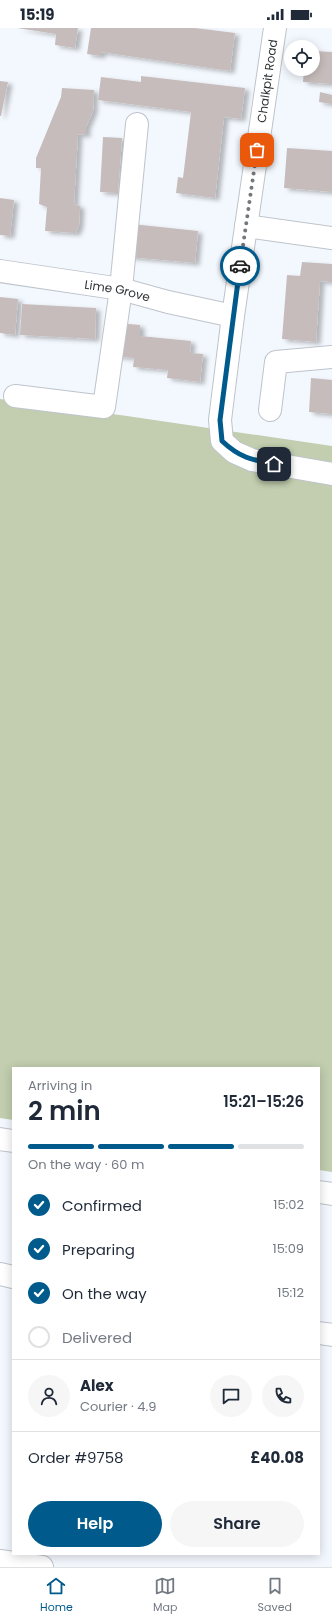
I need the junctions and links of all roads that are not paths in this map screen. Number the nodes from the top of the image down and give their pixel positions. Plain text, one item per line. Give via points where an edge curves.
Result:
1 (275, 28) edge
2 (137, 124) dead end
3 (246, 226) junction
4 (332, 238) edge
5 (0, 271) edge
6 (121, 289) junction
7 (233, 316) junction
8 (332, 357) edge
9 (15, 396) dead end
10 (270, 410) dead end
11 (332, 474) edge
12 (0, 1139) edge
13 (12, 1141) edge
14 (320, 1192) edge
15 (332, 1194) edge
16 (0, 1274) edge
17 (12, 1277) edge
18 (320, 1333) edge
19 (332, 1336) edge
20 (0, 1561) edge
21 (42, 1567) edge

1 - 3 street, Chalkpit Road
2 - 6 street
3 - 4 street
3 - 7 street, Chalkpit Road
5 - 6 street, Lime Grove
6 - 7 street, Lime Grove
6 - 9 street via 104,407
7 - 11 street, Chalkpit Road via 220,420 222,441 234,452 252,460
8 - 10 street via 276,362
12 - 13 street
14 - 15 street
16 - 17 street
18 - 19 street
20 - 21 street

